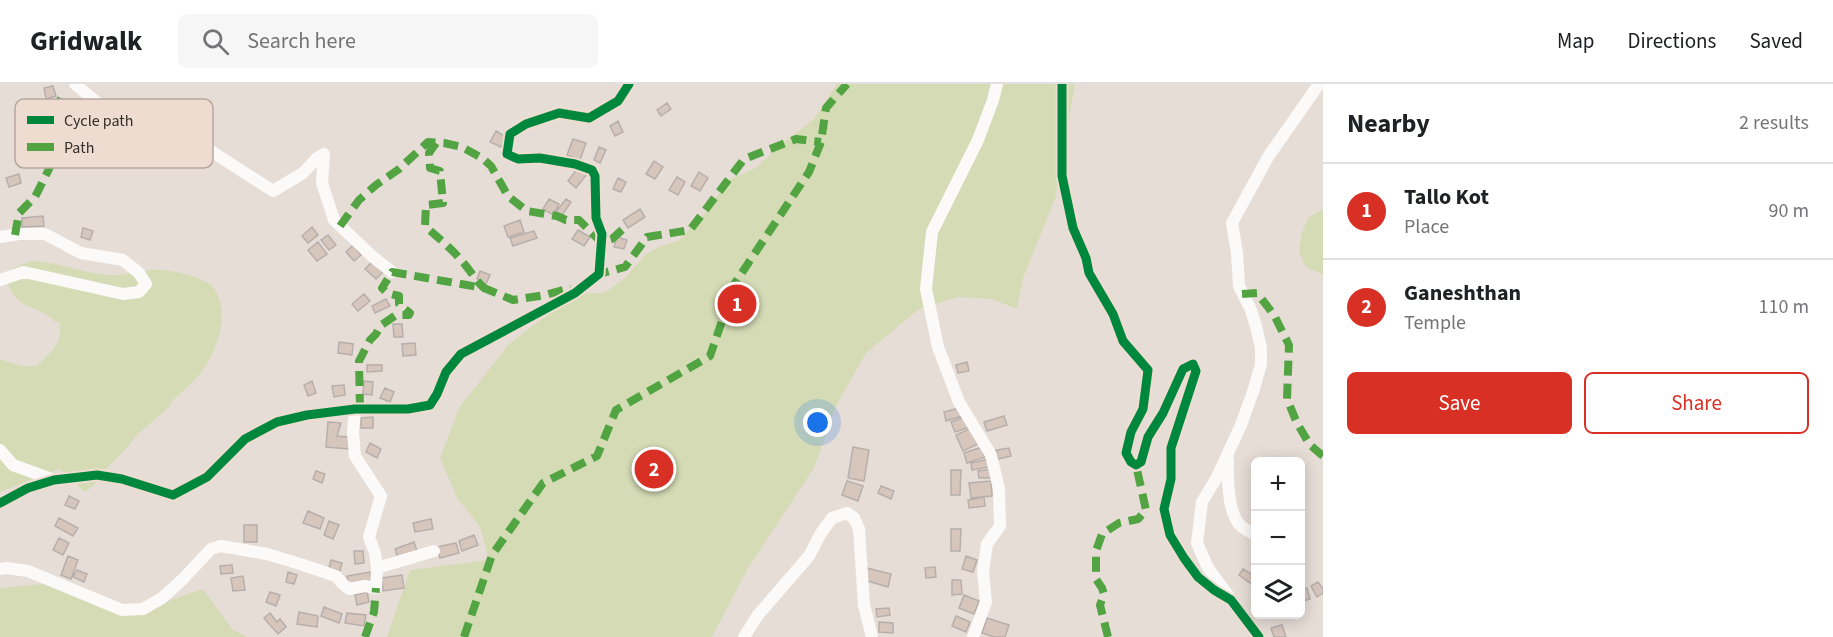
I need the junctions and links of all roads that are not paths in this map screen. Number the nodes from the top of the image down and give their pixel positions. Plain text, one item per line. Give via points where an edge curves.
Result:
1 (75, 84) edge
2 (629, 84) edge
3 (997, 84) edge
4 (1062, 84) edge
5 (1319, 84) edge
6 (93, 99) edge
7 (213, 152) edge
8 (0, 237) edge
9 (392, 272) dead end
10 (0, 280) edge
11 (355, 409) junction
12 (0, 450) edge
13 (1228, 452) junction
14 (54, 480) junction
15 (0, 503) edge
16 (1251, 532) edge
17 (434, 551) dead end
18 (377, 568) junction
19 (0, 570) edge
20 (1231, 600) junction
21 (744, 637) edge
22 (872, 637) edge
23 (973, 637) edge
24 (1259, 637) edge

1 - 6 street
2 - 11 street via 618,101 589,118 559,113 510,134 507,154 518,159 540,158 592,170 596,218 602,234 599,274 575,293 461,354 446,372 430,405
3 - 23 street via 978,140 932,232 926,289 938,346 959,402 991,455 999,489 1000,526 987,544 983,572 986,602
4 - 20 street via 1062,176 1073,228 1089,273 1113,314 1123,341 1148,370 1143,409 1126,453 1131,462 1141,462 1148,437 1183,369 1193,364 1196,371 1171,447 1171,479 1164,509 1170,534 1184,558 1198,577
5 - 13 street via 1268,157 1232,223 1239,286 1256,326 1261,364
7 - 9 street via 273,191 303,173 324,154 322,183 334,220
8 - 10 street via 45,234 81,252 123,260 146,284 139,292 123,294 24,272
11 - 14 street via 277,422 244,439 207,477 173,495 97,475
11 - 18 street via 355,456 381,496 369,537
12 - 14 street via 14,465
13 - 16 street via 1227,479 1233,512 1240,525
13 - 20 street via 1202,502 1197,543 1208,568
14 - 15 street
17 - 18 street
18 - 19 street via 376,588 349,589 336,576 267,554 221,546 211,549 162,598 143,609 122,610 28,571
20 - 24 street
21 - 22 street via 809,556 832,518 847,513 859,529 864,605

